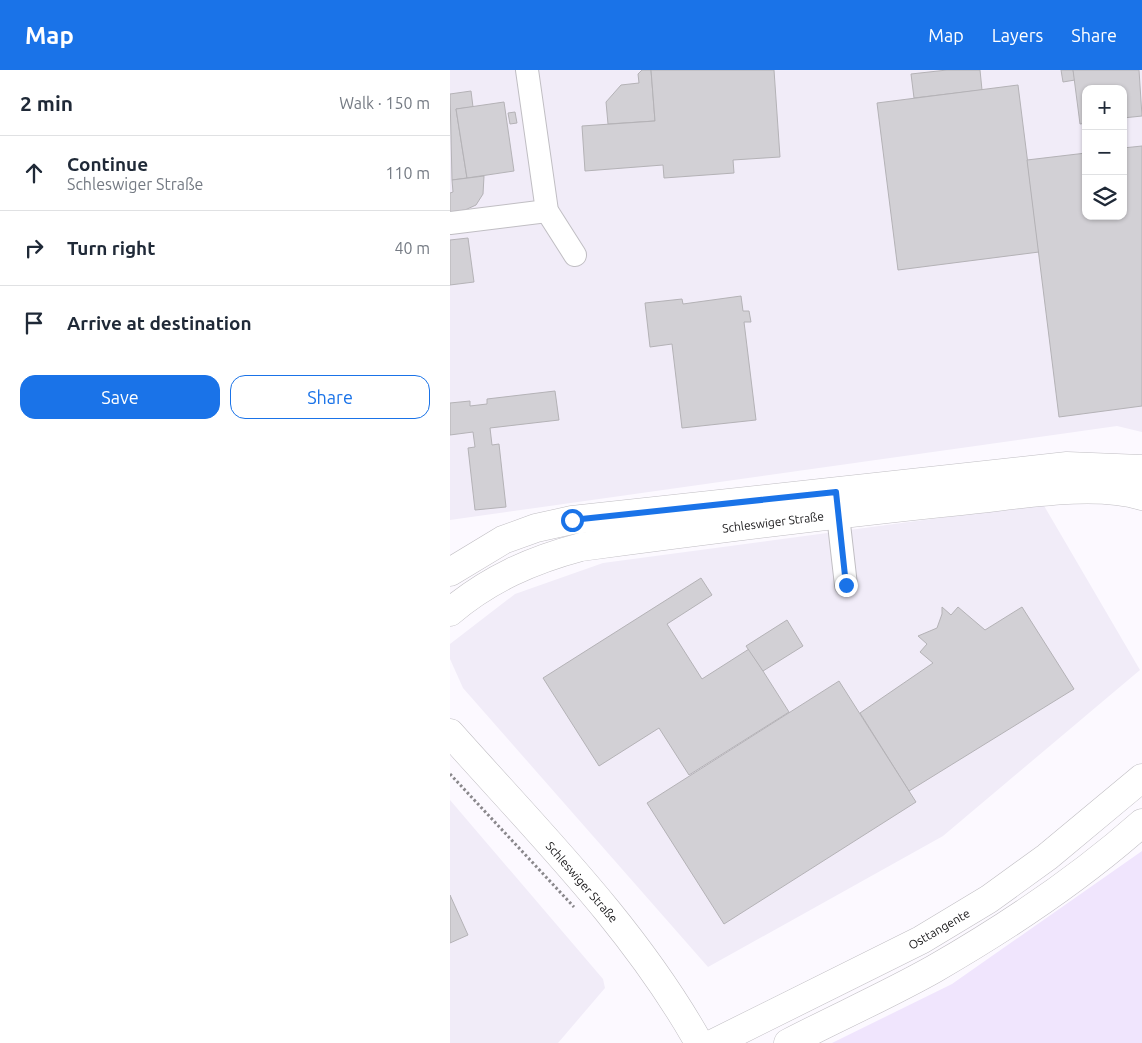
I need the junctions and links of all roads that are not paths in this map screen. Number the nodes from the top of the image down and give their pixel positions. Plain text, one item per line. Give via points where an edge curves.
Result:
1 (527, 70) edge
2 (547, 211) junction
3 (450, 223) edge
4 (575, 255) dead end
5 (1142, 468) edge
6 (1142, 496) edge
7 (837, 503) junction
8 (450, 572) edge
9 (846, 585) dead end
10 (450, 612) edge
11 (450, 733) edge
12 (1142, 778) edge
13 (1142, 823) edge
14 (699, 1043) edge
15 (714, 1043) edge
16 (788, 1043) edge

1 - 2 lane
2 - 3 lane
2 - 4 lane
5 - 7 main road, Schleswiger Straße via 1067,466
6 - 7 main road, Schleswiger Straße via 1129,492 1068,490
7 - 8 main road, Schleswiger Straße via 572,520 503,540
7 - 9 lane
7 - 10 main road, Schleswiger Straße via 549,555 470,595
11 - 14 main road, Schleswiger Straße via 593,893 656,972
12 - 15 main road, Osttangente via 1047,857 989,900 921,940
13 - 16 main road via 1074,878 1008,924 933,969

